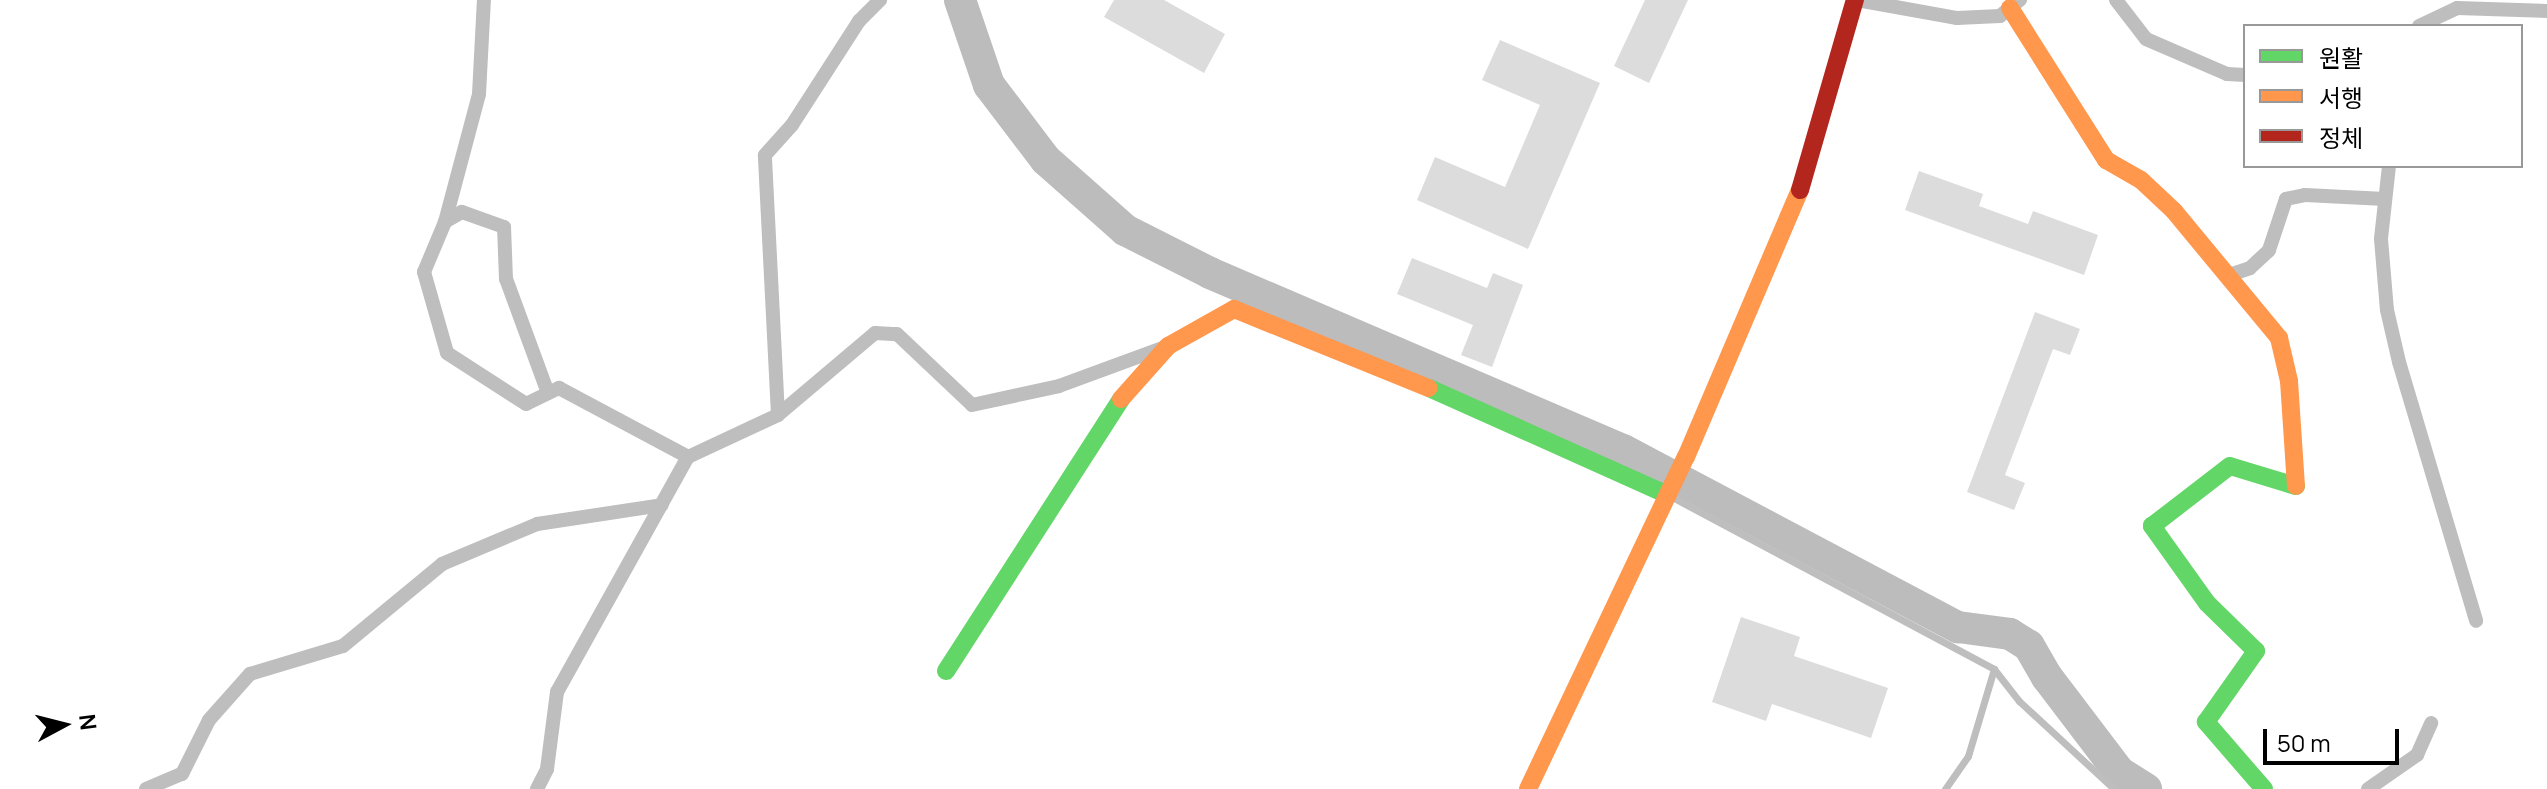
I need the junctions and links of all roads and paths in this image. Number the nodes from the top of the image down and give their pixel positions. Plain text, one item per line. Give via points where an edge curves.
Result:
1 (484, 0) edge
2 (880, 0) edge
3 (1856, 0) edge
4 (2116, 0) edge
5 (2015, 4) edge
6 (2547, 11) edge
7 (2423, 24) edge
8 (2243, 75) edge
9 (2389, 168) edge
10 (2385, 199) junction
11 (445, 222) junction
12 (2226, 276) junction
13 (1168, 346) junction
14 (548, 393) junction
15 (778, 415) junction
16 (688, 457) junction
17 (1667, 494) junction
18 (662, 505) junction
19 (2476, 621) dead end
20 (1994, 669) junction
21 (946, 671) dead end
22 (2431, 723) dead end
23 (146, 789) edge
24 (537, 789) edge
25 (1528, 789) edge
26 (1945, 789) edge
27 (2114, 789) edge
28 (2264, 789) edge
29 (2368, 789) edge

1 - 11 street via 479,94
2 - 15 street via 859,21 792,125 765,155
3 - 5 street via 1957,18 2000,16
3 - 17 street via 1797,199
4 - 8 street via 2146,39 2227,74
5 - 12 street via 2106,160 2141,180 2174,211
6 - 7 street via 2457,8
9 - 10 street
10 - 12 street via 2286,199 2269,250 2250,268
10 - 19 street via 2381,239 2387,310
11 - 14 street via 462,212 504,227 506,279
11 - 14 street via 424,272 447,353 526,404
12 - 28 street via 2279,338 2289,381 2296,486 2230,466 2152,526 2207,603 2256,651 2206,722
13 - 15 street via 1059,386 972,405 897,334 875,333
13 - 17 street via 1234,309 1377,365
13 - 21 street via 1116,405
14 - 16 street via 559,388
15 - 16 street
16 - 18 street
17 - 20 lane
17 - 25 street
18 - 23 street via 537,524 442,564 343,646 250,674 209,720 182,774
18 - 24 street via 557,692 547,769
20 - 26 lane via 1968,756
20 - 27 lane via 2019,701
22 - 29 street via 2417,755

